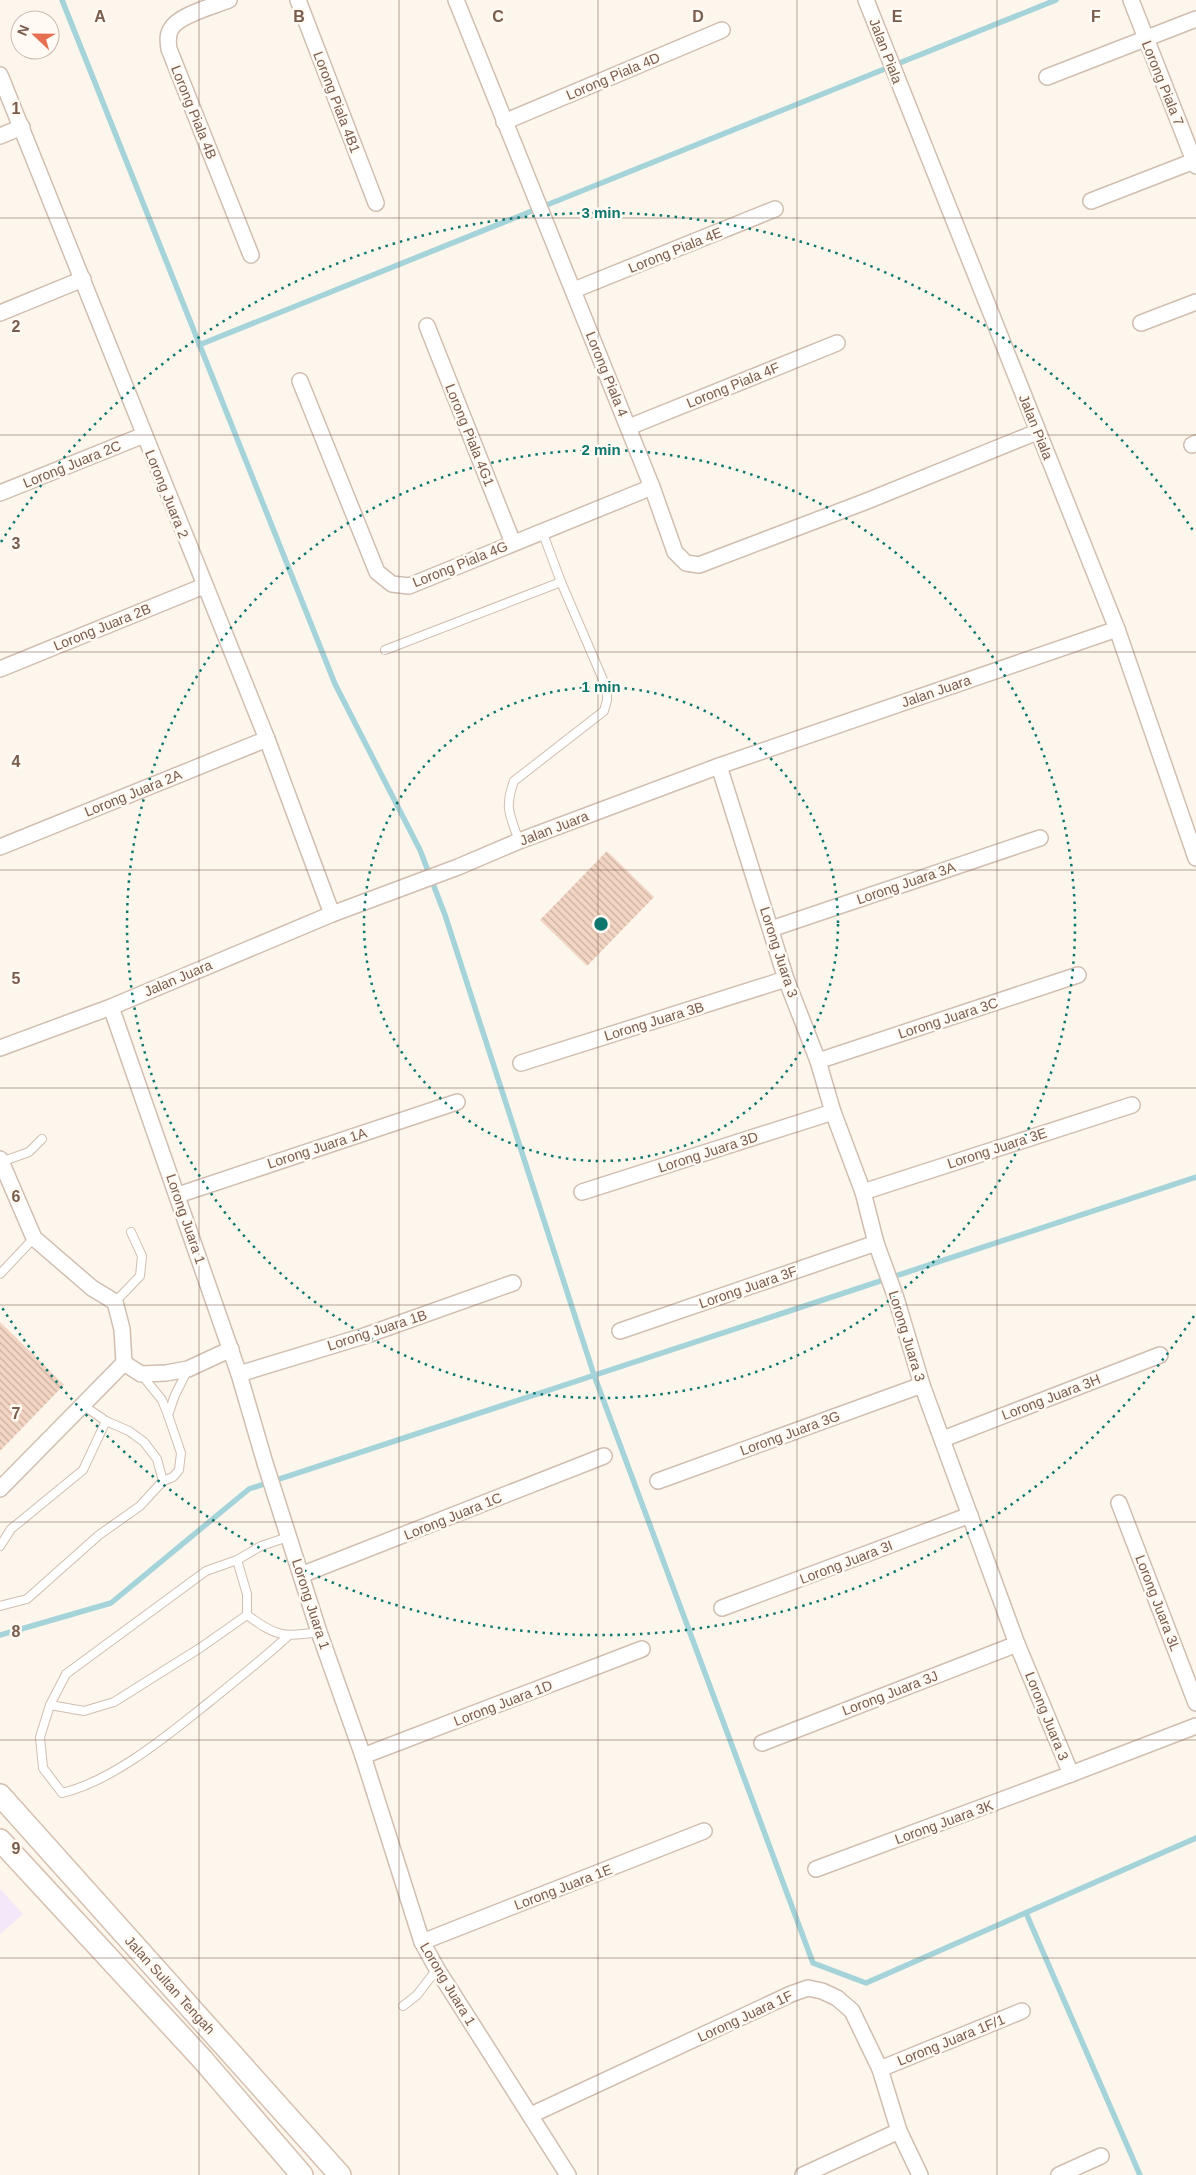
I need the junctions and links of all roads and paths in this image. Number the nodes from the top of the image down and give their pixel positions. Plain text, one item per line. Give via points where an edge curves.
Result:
1 (228, 0) edge
2 (298, 0) edge
3 (456, 0) edge
4 (866, 0) edge
5 (1131, 0) edge
6 (1196, 19) edge
7 (722, 30) dead end
8 (1146, 38) junction
9 (0, 75) edge
10 (1046, 77) dead end
11 (504, 122) junction
12 (22, 127) junction
13 (0, 136) edge
14 (1195, 163) edge
15 (1091, 201) dead end
16 (376, 203) dead end
17 (775, 210) dead end
18 (251, 255) dead end
19 (83, 279) junction
20 (574, 290) junction
21 (1196, 302) edge
22 (0, 313) edge
23 (1141, 322) dead end
24 (427, 326) dead end
25 (837, 343) dead end
26 (300, 381) dead end
27 (629, 427) junction
28 (1038, 432) junction
29 (144, 436) junction
30 (652, 487) junction
31 (0, 493) edge
32 (542, 531) junction
33 (513, 543) junction
34 (561, 582) junction
35 (204, 586) junction
36 (1117, 629) junction
37 (385, 650) dead end
38 (0, 669) edge
39 (267, 739) junction
40 (719, 766) junction
41 (1040, 838) dead end
42 (519, 841) junction
43 (0, 847) edge
44 (1196, 858) edge
45 (332, 914) junction
46 (771, 929) junction
47 (1078, 975) dead end
48 (786, 980) junction
49 (111, 1007) junction
50 (0, 1048) edge
51 (818, 1061) junction
52 (521, 1063) dead end
53 (457, 1102) dead end
54 (1132, 1105) dead end
55 (833, 1112) junction
56 (42, 1139) dead end
57 (1, 1161) edge
58 (582, 1192) dead end
59 (863, 1192) junction
60 (178, 1195) junction
61 (131, 1232) dead end
62 (34, 1238) junction
63 (876, 1243) junction
64 (0, 1274) edge
65 (513, 1283) dead end
66 (114, 1302) junction
67 (620, 1331) dead end
68 (230, 1349) junction
69 (1160, 1355) dead end
70 (124, 1363) junction
71 (188, 1369) junction
72 (140, 1374) junction
73 (239, 1374) junction
74 (922, 1385) junction
75 (84, 1406) junction
76 (168, 1415) junction
77 (106, 1421) junction
78 (943, 1439) junction
79 (604, 1456) dead end
80 (163, 1481) junction
81 (658, 1482) dead end
82 (0, 1489) edge
83 (1119, 1503) dead end
84 (970, 1515) junction
85 (288, 1537) junction
86 (0, 1546) edge
87 (237, 1560) junction
88 (301, 1575) junction
89 (0, 1606) edge
90 (722, 1608) dead end
91 (247, 1615) junction
92 (319, 1632) junction
93 (288, 1636) junction
94 (1018, 1644) junction
95 (642, 1649) dead end
96 (1196, 1703) edge
97 (50, 1705) junction
98 (1196, 1726) edge
99 (762, 1743) dead end
100 (363, 1756) junction
101 (1071, 1774) junction
102 (0, 1795) edge
103 (704, 1831) dead end
104 (0, 1840) edge
105 (816, 1869) dead end
106 (422, 1942) junction
107 (437, 1969) junction
108 (403, 2006) dead end
109 (1022, 2011) dead end
110 (880, 2069) junction
111 (531, 2116) junction
112 (899, 2132) junction
113 (1101, 2156) dead end
114 (302, 2175) edge
115 (340, 2175) edge
116 (568, 2175) edge
117 (803, 2175) edge
118 (920, 2175) edge
119 (1059, 2175) edge

1 - 18 street, Lorong Piala 4B via 179,20 171,28 168,39 169,49
2 - 16 street, Lorong Piala 4B1
3 - 11 street, Lorong Piala 4
4 - 28 street, Jalan Piala
5 - 8 street, Lorong Piala 7
6 - 8 street
7 - 11 street, Lorong Piala 4D
8 - 10 street
8 - 14 street, Lorong Piala 7
9 - 12 street, Lorong Juara 2
11 - 20 street, Lorong Piala 4
12 - 13 street
12 - 19 street, Lorong Juara 2
14 - 15 street
17 - 20 street, Lorong Piala 4E
19 - 22 street
19 - 29 street, Lorong Juara 2
20 - 27 street, Lorong Piala 4
21 - 23 street
24 - 33 street, Lorong Piala 4G1
25 - 27 street, Lorong Piala 4F
26 - 33 street, Lorong Piala 4G via 377,572 392,584 410,586
27 - 30 street, Lorong Piala 4
28 - 30 street, Lorong Piala 4 via 699,565 686,564 675,552
28 - 36 street, Jalan Piala
29 - 31 street, Lorong Juara 2C
29 - 35 street, Lorong Juara 2
30 - 32 street, Lorong Piala 4G
32 - 33 street, Lorong Piala 4G
32 - 34 lane
34 - 37 lane
34 - 42 lane via 607,689 607,700 604,711 514,781 507,808
35 - 38 street, Lorong Juara 2B
35 - 39 street, Lorong Juara 2
36 - 40 street, Jalan Juara
36 - 44 street, Jalan Piala
39 - 43 street, Lorong Juara 2A
39 - 45 street, Lorong Juara 2
40 - 42 street, Jalan Juara
40 - 46 street, Lorong Juara 3
41 - 46 street, Lorong Juara 3A
42 - 45 street, Jalan Juara
45 - 49 street, Jalan Juara
46 - 48 street, Lorong Juara 3
47 - 51 street, Lorong Juara 3C
48 - 51 street, Lorong Juara 3
48 - 52 street, Lorong Juara 3B
49 - 50 street, Jalan Juara
49 - 60 street, Lorong Juara 1
51 - 55 street, Lorong Juara 3
53 - 60 street, Lorong Juara 1A
54 - 59 street, Lorong Juara 3E
55 - 58 street, Lorong Juara 3D
55 - 59 street, Lorong Juara 3
56 - 57 lane via 28,1152
57 - 62 street
59 - 63 street, Lorong Juara 3
60 - 68 street, Lorong Juara 1
61 - 66 lane via 142,1256 140,1276
62 - 64 lane
62 - 66 street via 92,1288
63 - 67 street, Lorong Juara 3F
63 - 74 street, Lorong Juara 3
65 - 73 street, Lorong Juara 1B via 364,1336
66 - 70 street via 122,1329
68 - 71 street
68 - 73 street, Lorong Juara 1
69 - 78 street, Lorong Juara 3H
70 - 72 street
70 - 75 street
71 - 72 street
71 - 76 lane
72 - 76 lane via 162,1400
73 - 85 street, Lorong Juara 1
74 - 78 street, Lorong Juara 3
74 - 81 street, Lorong Juara 3G
75 - 77 lane
75 - 82 street
76 - 80 lane via 181,1454 181,1464 173,1477
77 - 80 lane via 144,1442 157,1459
77 - 86 lane via 83,1470 11,1529
78 - 84 street, Lorong Juara 3
79 - 88 street, Lorong Juara 1C
80 - 89 lane via 140,1506 99,1535 27,1599
83 - 96 street, Lorong Juara 3L
84 - 90 street, Lorong Juara 3I
84 - 94 street, Lorong Juara 3
85 - 87 lane via 261,1546
85 - 88 street, Lorong Juara 1
87 - 91 lane via 247,1594
87 - 97 lane via 206,1571 66,1674
88 - 92 street, Lorong Juara 1
91 - 93 lane via 266,1629
91 - 97 lane via 114,1702 84,1711
92 - 93 lane
92 - 100 street, Lorong Juara 1
93 - 97 lane via 156,1744 84,1785 62,1793 43,1768 40,1737
94 - 99 street, Lorong Juara 3J
94 - 101 street, Lorong Juara 3
95 - 100 street, Lorong Juara 1D
98 - 101 street, Lorong Juara 3
100 - 106 street, Lorong Juara 1
101 - 105 street, Lorong Juara 3K
102 - 115 main road, Jalan Sultan Tengah
103 - 106 street, Lorong Juara 1E
104 - 114 main road, Jalan Sultan Tengah via 203,2060
106 - 107 street, Lorong Juara 1
107 - 108 lane via 417,1995
107 - 111 street, Lorong Juara 1
109 - 110 street, Lorong Juara 1F/1
110 - 111 street, Lorong Juara 1F via 852,2011 837,1998 808,1988
110 - 112 street, Lorong Juara 1F
111 - 116 street, Lorong Juara 1
112 - 117 street
112 - 118 street, Lorong Juara 1F
113 - 119 street

